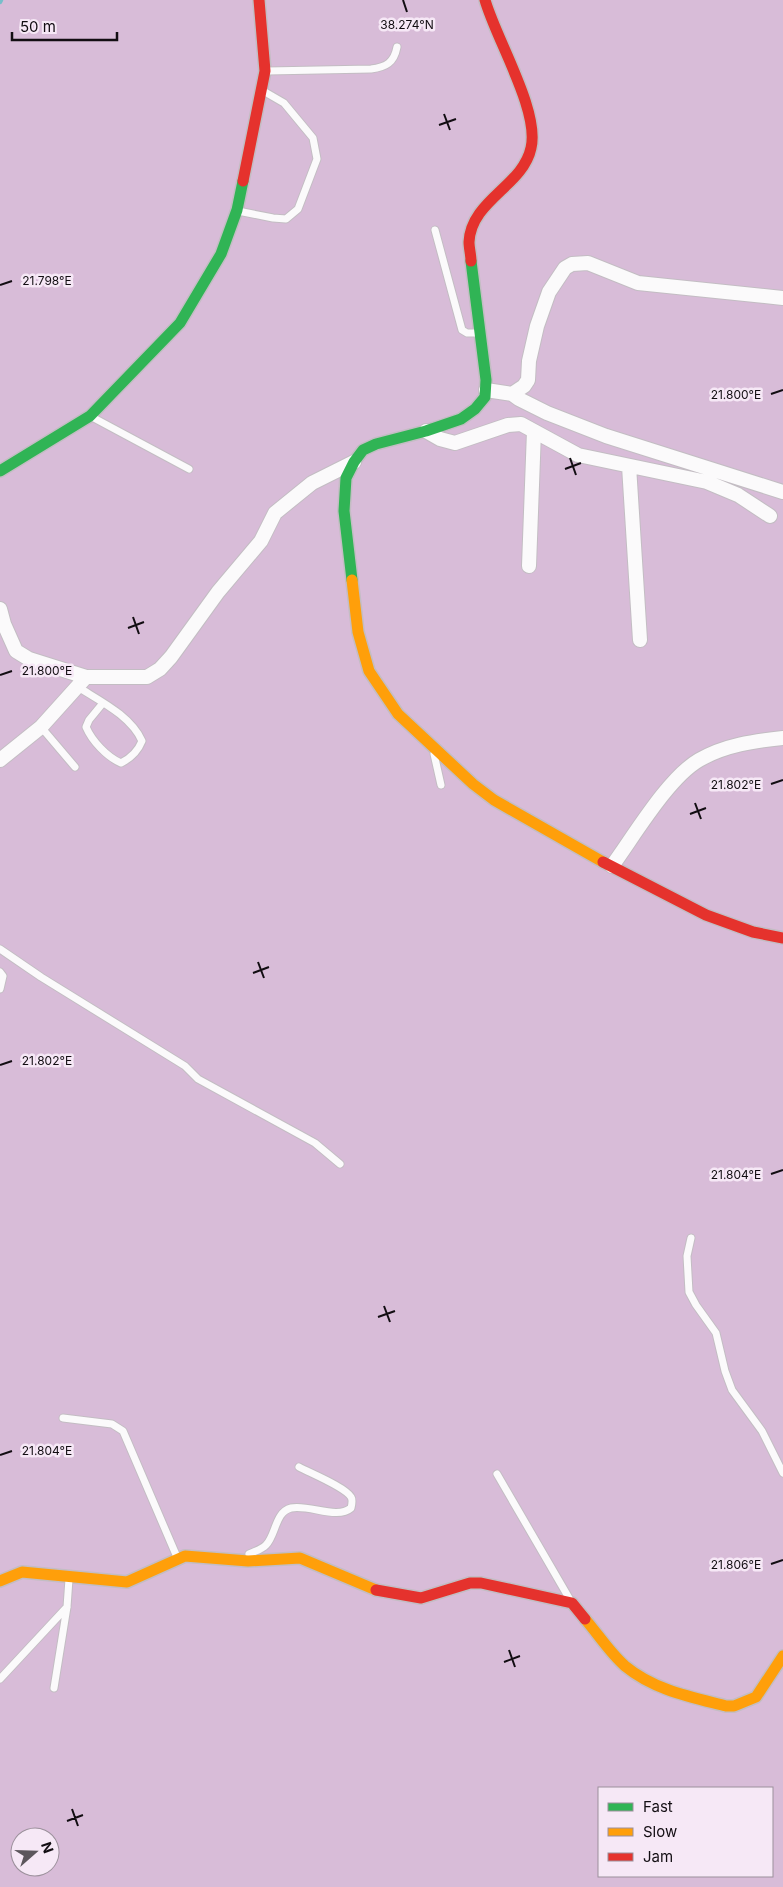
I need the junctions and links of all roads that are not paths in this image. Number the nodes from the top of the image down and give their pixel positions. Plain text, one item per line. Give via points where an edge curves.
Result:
1 (259, 0) edge
2 (485, 0) edge
3 (397, 47) dead end
4 (265, 71) junction
5 (262, 91) junction
6 (237, 210) junction
7 (435, 230) dead end
8 (783, 298) edge
9 (480, 333) junction
10 (486, 390) junction
11 (512, 394) junction
12 (90, 416) junction
13 (426, 431) junction
14 (534, 431) junction
15 (26, 456) junction
16 (354, 462) junction
17 (629, 466) junction
18 (189, 469) dead end
19 (0, 471) edge
20 (0, 482) edge
21 (783, 492) edge
22 (770, 516) dead end
23 (529, 566) dead end
24 (0, 609) edge
25 (640, 640) dead end
26 (82, 682) junction
27 (103, 703) junction
28 (41, 727) junction
29 (783, 738) edge
30 (433, 747) junction
31 (0, 760) edge
32 (75, 767) dead end
33 (441, 785) dead end
34 (612, 866) junction
35 (783, 938) edge
36 (0, 949) edge
37 (0, 972) edge
38 (0, 989) edge
39 (340, 1164) dead end
40 (691, 1238) dead end
41 (63, 1418) dead end
42 (299, 1467) dead end
43 (783, 1473) edge
44 (497, 1474) dead end
45 (178, 1558) junction
46 (232, 1560) junction
47 (69, 1576) junction
48 (0, 1581) edge
49 (572, 1602) junction
50 (67, 1607) junction
51 (783, 1656) edge
52 (0, 1679) edge
53 (54, 1688) dead end

1 - 4 street
2 - 9 street via 487,14 514,71 532,124 533,138 524,164 480,211 472,225 469,241
3 - 4 lane via 395,56 384,67
4 - 5 street
5 - 6 street
5 - 6 lane via 284,103 313,138 317,159 298,209 286,219
6 - 12 street via 222,254 180,323
7 - 9 lane via 462,330
8 - 11 street via 638,283 588,263 572,264 565,268 549,292 537,326 528,380
9 - 10 street
10 - 11 street
10 - 13 street via 485,397 475,409 461,419
11 - 21 street via 547,413 606,436
12 - 15 street
12 - 18 lane
13 - 14 street via 454,443 508,425 521,424
13 - 16 street via 376,444 364,450
14 - 17 street via 578,454
14 - 23 street
15 - 19 street
15 - 20 street
16 - 26 street via 312,483 275,513 261,541 160,669 147,677
16 - 30 street via 346,478 344,511 358,632 369,671 398,714
17 - 22 street via 707,482 738,495
17 - 25 street
24 - 26 street via 16,651
26 - 27 lane
26 - 28 street
27 - 27 lane via 139,733 142,741 128,760 121,763 113,760 86,727
28 - 31 street
28 - 32 lane
29 - 34 street via 744,742 699,760 684,771
30 - 33 lane
30 - 34 street via 494,800
34 - 35 street via 706,915 753,932
36 - 39 lane via 185,1066 198,1079 315,1143
37 - 38 lane via 3,976
40 - 43 lane via 687,1256 689,1292 716,1333 724,1371 732,1390 762,1431
41 - 45 lane via 112,1424 122,1431
42 - 46 lane via 345,1490 351,1497 351,1508 343,1513 290,1508 280,1517 266,1545
44 - 49 lane
45 - 46 street via 197,1556
45 - 47 street via 127,1582
46 - 49 street via 300,1558 370,1589 413,1598 470,1583 482,1583
47 - 48 street via 22,1572
47 - 50 lane
49 - 51 street via 624,1665 661,1688 693,1698 726,1706 751,1700
50 - 52 lane
50 - 53 lane

